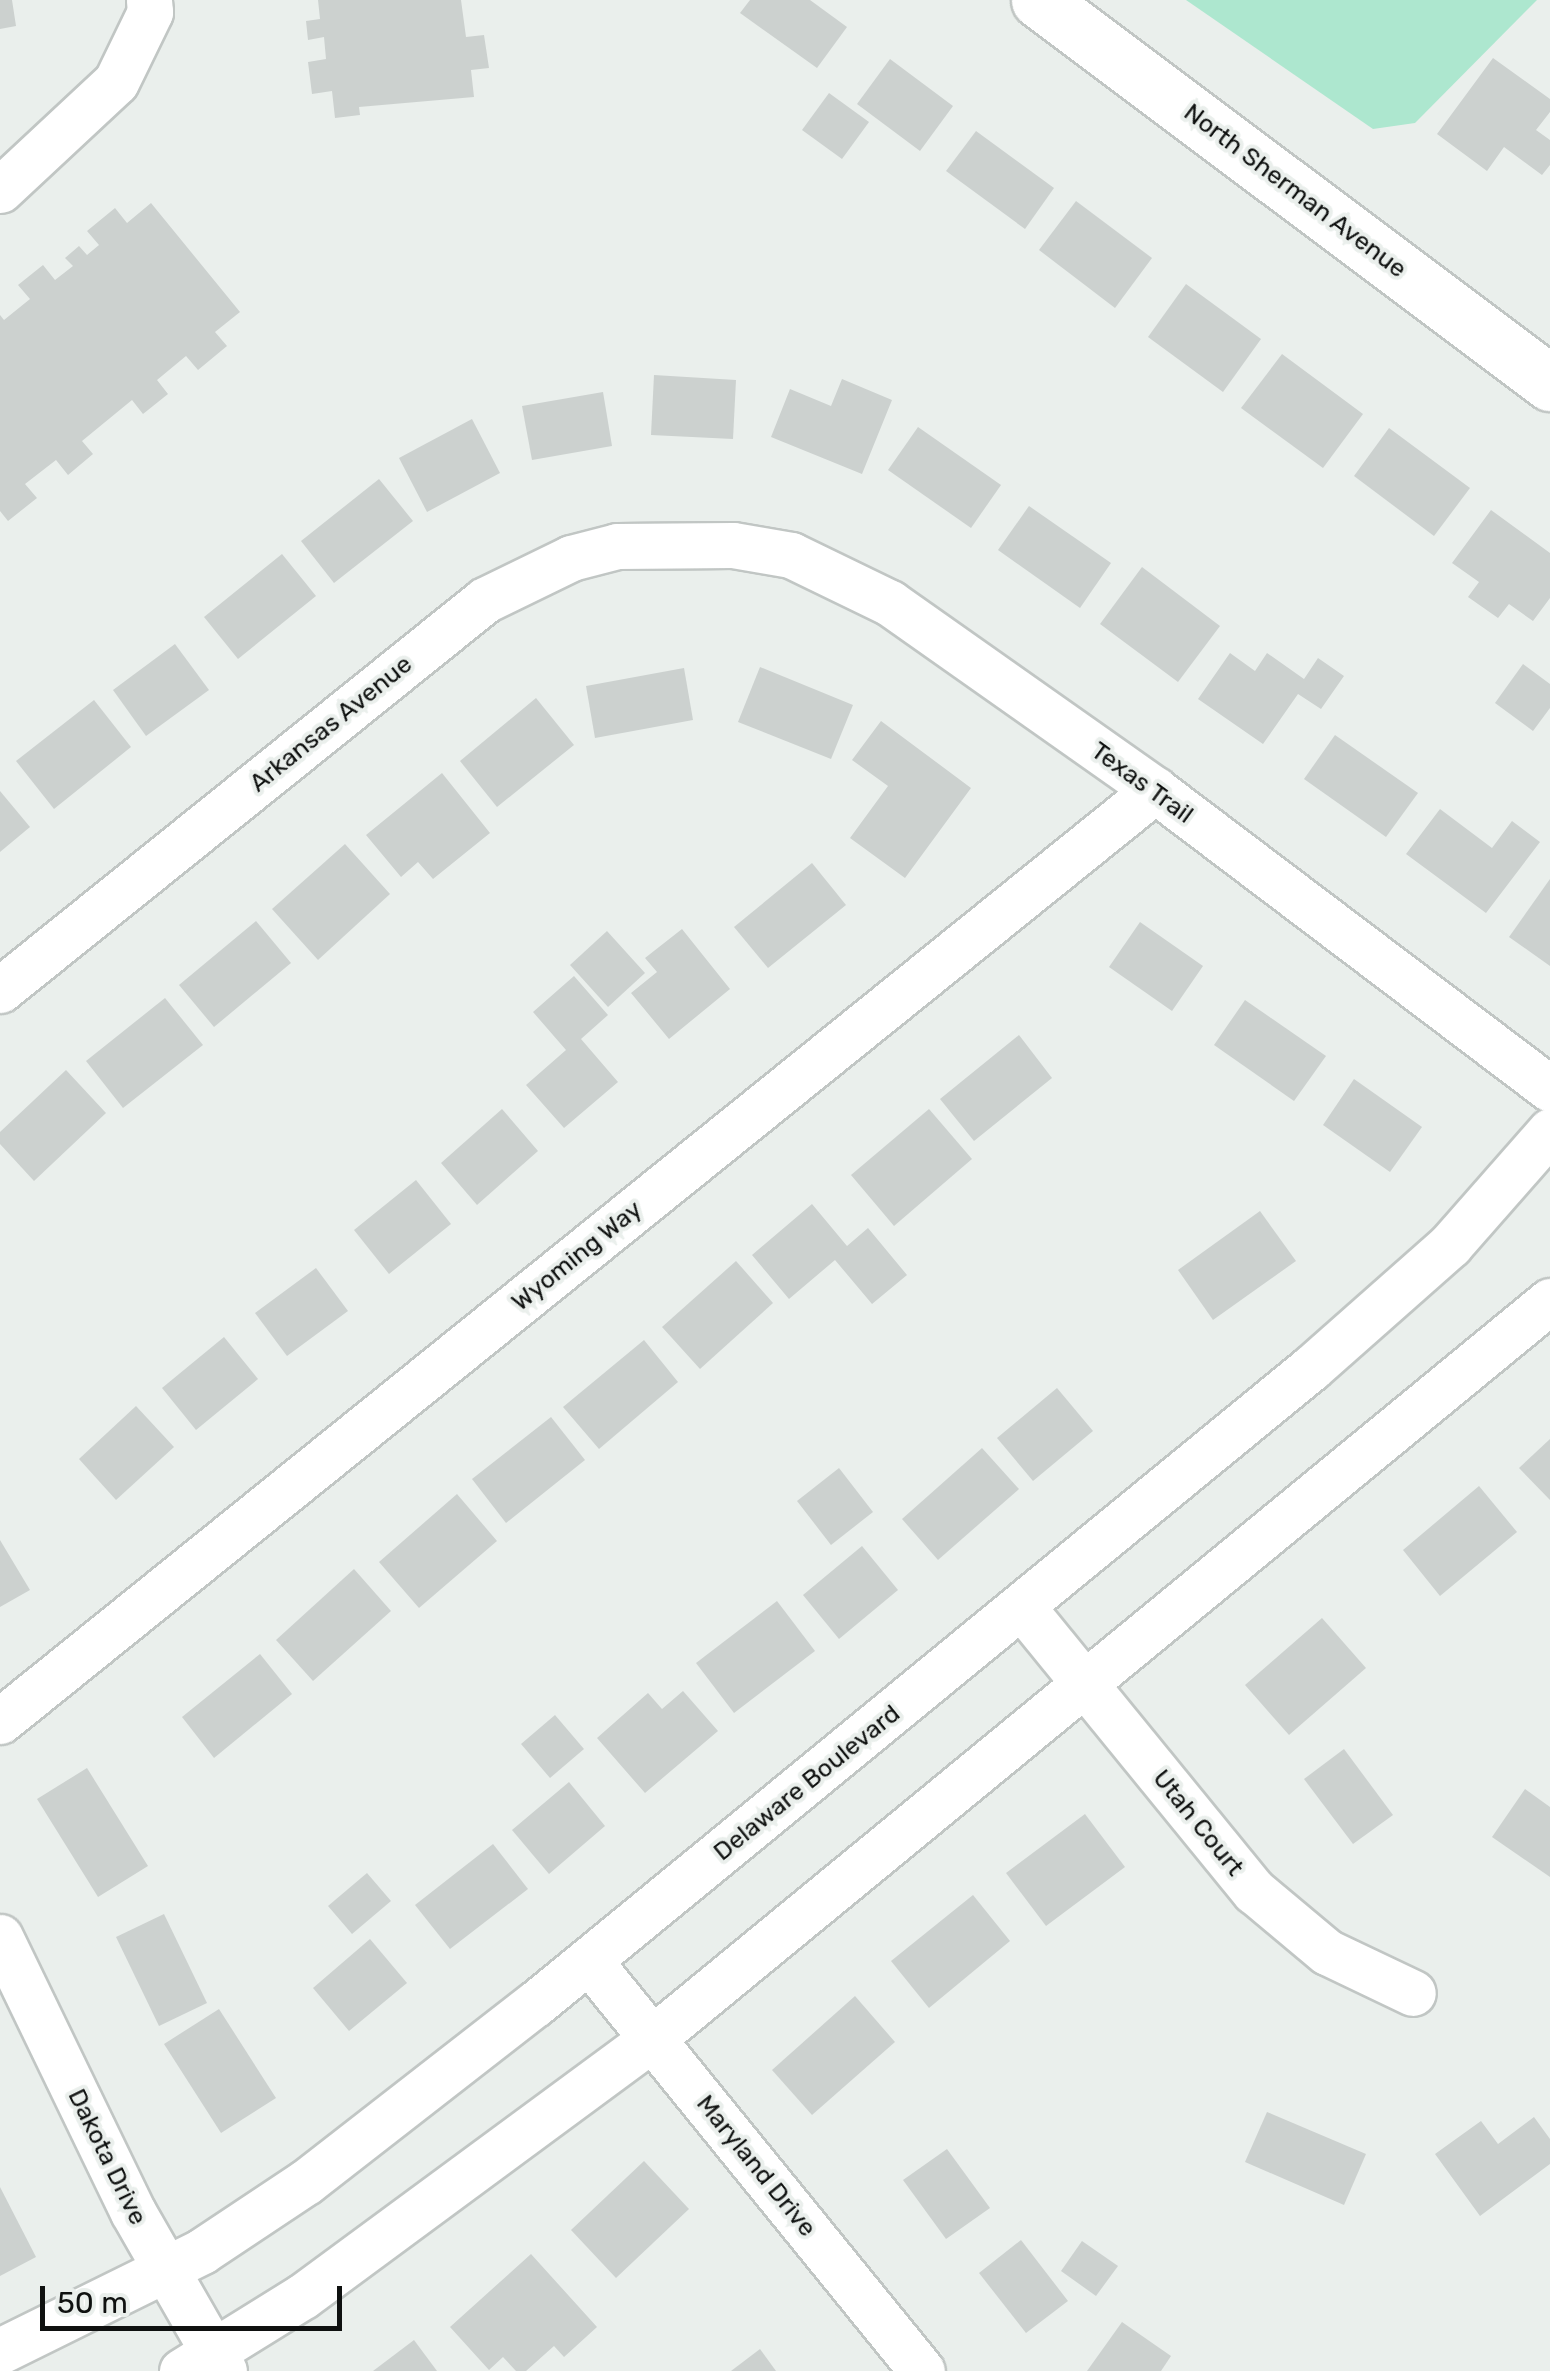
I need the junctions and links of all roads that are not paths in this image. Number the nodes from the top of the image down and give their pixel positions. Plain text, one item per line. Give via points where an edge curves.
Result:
1 (148, 0) edge
2 (1039, 0) edge
3 (0, 190) edge
4 (1550, 383) edge
5 (701, 544) joint
6 (1154, 790) junction
7 (0, 990) edge
8 (1550, 1090) edge
9 (1550, 1131) edge
10 (1550, 1301) edge
11 (1022, 1608) junction
12 (1087, 1687) junction
13 (0, 1721) edge
14 (0, 1937) edge
15 (589, 1961) junction
16 (1413, 1993) dead end
17 (653, 2038) junction
18 (168, 2273) junction
19 (0, 2351) edge
20 (207, 2365) edge
21 (922, 2371) edge

1 - 3 street via 150,12 116,82 59,142
2 - 4 street, North Sherman Avenue
5 - 6 street, Texas Trail via 791,556 890,603
5 - 7 street, Arkansas Avenue via 658,541 586,554 485,600
6 - 8 street, Texas Trail
6 - 13 street, Wyoming Way
9 - 11 street, Delaware Boulevard via 1450,1245
10 - 12 street
11 - 12 street, Utah Court
11 - 15 street, Delaware Boulevard
12 - 16 street, Utah Court via 1254,1892 1287,1923 1327,1952
12 - 17 street
14 - 18 street, Dakota Drive
15 - 17 street, Maryland Drive
15 - 18 street, Delaware Boulevard via 306,2182
17 - 20 street
17 - 21 street, Maryland Drive
18 - 19 street, Delaware Boulevard
18 - 20 street, Dakota Drive

